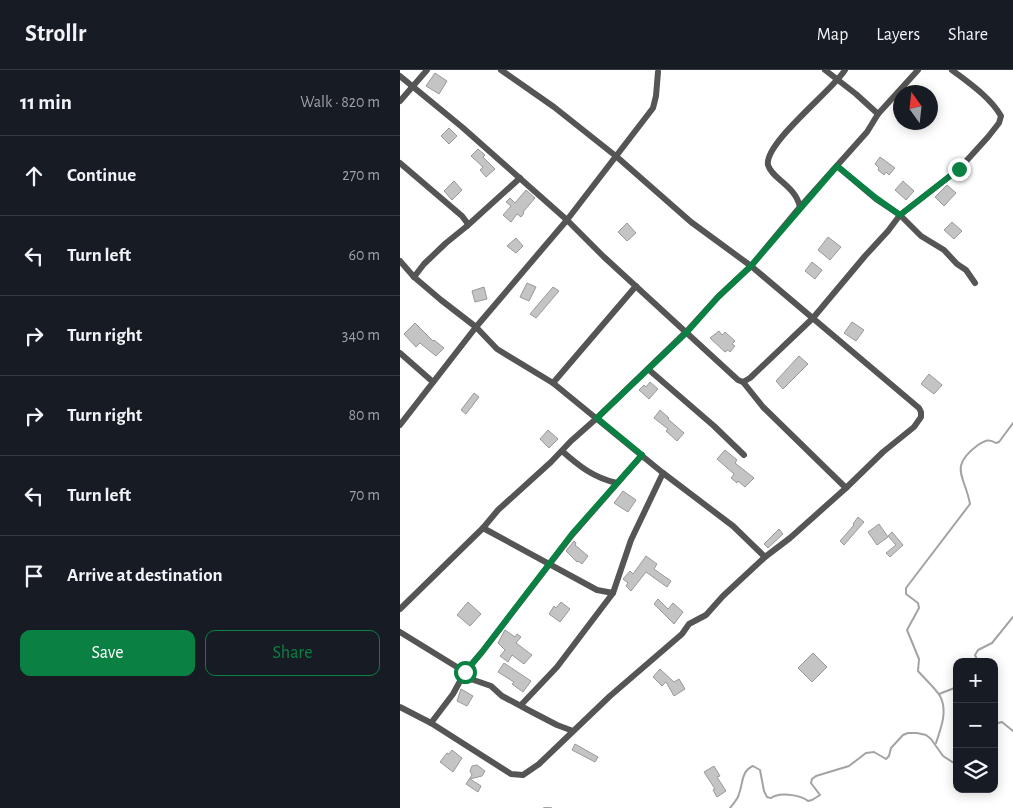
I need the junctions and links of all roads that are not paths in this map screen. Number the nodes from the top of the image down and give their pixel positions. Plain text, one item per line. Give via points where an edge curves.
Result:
1 (427, 70) edge
2 (501, 70) edge
3 (825, 70) edge
4 (845, 70) edge
5 (918, 70) edge
6 (952, 70) edge
7 (658, 72) dead end
8 (400, 76) edge
9 (837, 79) junction
10 (412, 86) junction
11 (400, 101) edge
12 (878, 114) junction
13 (617, 157) junction
14 (400, 163) edge
15 (837, 166) junction
16 (520, 178) junction
17 (800, 207) junction
18 (900, 215) junction
19 (567, 220) junction
20 (467, 226) junction
21 (400, 261) edge
22 (751, 266) junction
23 (414, 277) junction
24 (975, 283) dead end
25 (636, 286) junction
26 (814, 318) junction
27 (476, 327) junction
28 (687, 332) junction
29 (400, 352) edge
30 (648, 369) junction
31 (433, 382) junction
32 (743, 382) junction
33 (553, 384) junction
34 (597, 418) junction
35 (400, 425) edge
36 (562, 451) junction
37 (642, 455) junction
38 (744, 455) dead end
39 (664, 473) junction
40 (617, 483) junction
41 (846, 488) junction
42 (484, 528) junction
43 (765, 557) junction
44 (551, 564) junction
45 (613, 593) junction
46 (400, 609) edge
47 (400, 632) edge
48 (465, 672) junction
49 (522, 705) junction
50 (400, 707) edge
51 (431, 723) junction
52 (573, 731) junction

1 - 10 street
2 - 13 street
3 - 9 street
4 - 9 street
5 - 12 street
6 - 18 street via 997,109 1001,116 999,123 959,169
7 - 13 street via 653,108
8 - 10 street
9 - 12 street
9 - 17 street via 793,123 770,154 768,163 771,170 794,192
10 - 11 street
10 - 16 street
12 - 15 street via 867,132
13 - 19 street
13 - 22 street via 691,222
14 - 20 street via 462,216
15 - 17 street
15 - 18 street
16 - 19 street
16 - 20 street
17 - 22 street
18 - 24 street via 921,236 944,250
18 - 26 street
19 - 25 street
19 - 27 street
20 - 23 street
21 - 23 street
22 - 26 street
22 - 28 street
23 - 27 street
25 - 28 street
25 - 33 street
26 - 32 street
26 - 41 street via 921,412 914,427
27 - 31 street
27 - 33 street via 497,349
28 - 30 street
28 - 32 street
29 - 31 street
30 - 34 street
30 - 38 street
31 - 35 street
32 - 41 street
33 - 34 street
34 - 36 street
34 - 37 street
36 - 40 street via 590,473
36 - 42 street via 498,510
37 - 39 street
37 - 40 street
39 - 43 street via 733,526
39 - 45 street via 631,540
40 - 44 street via 572,534
41 - 43 street
42 - 44 street
42 - 46 street
43 - 52 street via 706,615 689,624 682,634
44 - 45 street via 596,590
44 - 48 street
45 - 49 street via 557,667
47 - 48 street
48 - 49 street via 468,678 491,686 502,696
48 - 51 street
49 - 52 street
50 - 51 street
51 - 52 street via 515,775 523,775 539,764

